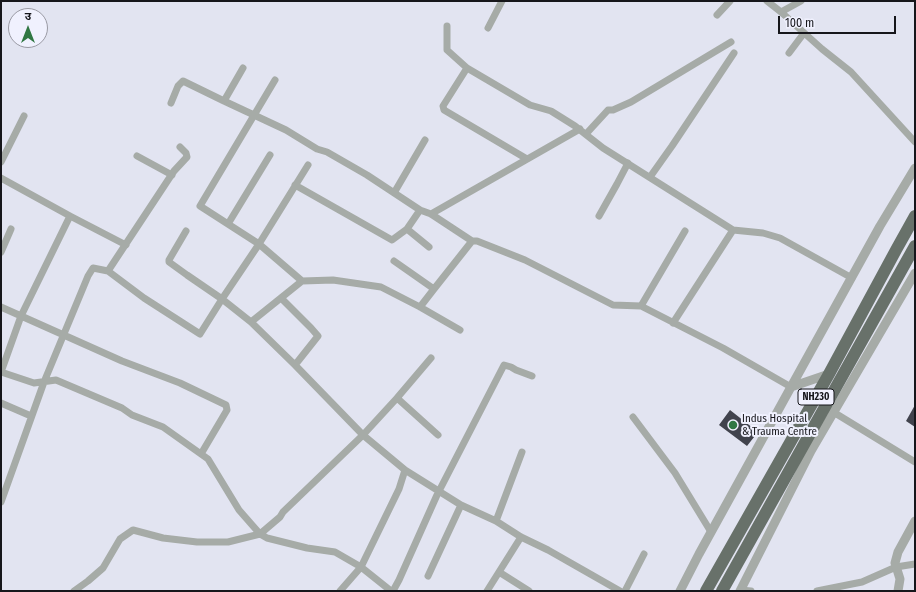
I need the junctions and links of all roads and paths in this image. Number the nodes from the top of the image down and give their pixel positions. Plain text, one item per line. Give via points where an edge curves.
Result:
1 (502, 1) edge
2 (730, 1) edge
3 (766, 1) edge
4 (801, 1) edge
5 (781, 12) junction
6 (718, 15) dead end
7 (447, 26) dead end
8 (488, 28) dead end
9 (804, 33) junction
10 (731, 42) dead end
11 (734, 53) dead end
12 (789, 53) dead end
13 (243, 68) dead end
14 (467, 68) junction
15 (274, 80) dead end
16 (224, 101) junction
17 (171, 103) dead end
18 (254, 115) junction
19 (24, 116) dead end
20 (582, 131) junction
21 (425, 140) dead end
22 (915, 142) edge
23 (180, 147) dead end
24 (270, 155) dead end
25 (137, 156) dead end
26 (527, 159) junction
27 (1, 162) edge
28 (628, 163) junction
29 (308, 164) dead end
30 (915, 168) edge
31 (172, 175) junction
32 (650, 177) junction
33 (1, 178) edge
34 (295, 185) junction
35 (394, 193) junction
36 (420, 210) junction
37 (431, 214) junction
38 (70, 216) junction
39 (599, 216) dead end
40 (915, 216) edge
41 (228, 224) junction
42 (407, 228) junction
43 (11, 229) dead end
44 (733, 230) junction
45 (186, 231) dead end
46 (685, 231) dead end
47 (472, 241) junction
48 (259, 244) junction
49 (126, 245) junction
50 (915, 246) edge
51 (429, 247) dead end
52 (1, 252) edge
53 (394, 261) dead end
54 (108, 271) junction
55 (915, 273) edge
56 (852, 278) junction
57 (302, 281) junction
58 (434, 289) junction
59 (222, 298) junction
60 (281, 298) junction
61 (641, 306) junction
62 (1, 307) edge
63 (420, 307) junction
64 (21, 316) junction
65 (251, 322) junction
66 (673, 323) junction
67 (460, 330) dead end
68 (64, 335) junction
69 (431, 358) dead end
70 (294, 365) junction
71 (829, 374) junction
72 (532, 376) dead end
73 (44, 382) junction
74 (791, 388) junction
75 (397, 398) junction
76 (1, 403) edge
77 (829, 410) junction
78 (31, 416) junction
79 (633, 417) dead end
80 (363, 435) junction
81 (438, 435) dead end
82 (522, 452) dead end
83 (201, 454) junction
84 (915, 462) edge
85 (405, 470) junction
86 (439, 492) junction
87 (1, 502) edge
88 (461, 505) junction
89 (496, 521) junction
90 (915, 521) edge
91 (711, 532) junction
92 (260, 534) junction
93 (521, 537) junction
94 (644, 554) dead end
95 (915, 564) edge
96 (361, 567) junction
97 (896, 567) junction
98 (499, 572) junction
99 (428, 576) dead end
100 (715, 576) junction
101 (732, 589) edge
102 (74, 591) edge
103 (340, 591) edge
104 (392, 591) edge
105 (487, 591) edge
106 (529, 591) edge
107 (620, 591) edge
108 (625, 591) edge
109 (680, 591) edge
110 (706, 591) edge
111 (751, 591) edge
112 (817, 591) edge
113 (898, 591) edge

1 - 8 street
2 - 6 street
3 - 5 street
4 - 5 street
5 - 9 street
7 - 14 street via 447,50
9 - 12 street
9 - 22 street via 851,72
10 - 20 street via 631,102 608,110
11 - 32 street
13 - 16 street
14 - 20 street via 530,105 551,111
14 - 26 street via 443,106 444,110
15 - 18 street
16 - 17 street via 183,81
16 - 18 street
18 - 35 street via 327,152
18 - 41 street via 200,206
19 - 27 street
20 - 26 street
20 - 28 street
21 - 35 street
23 - 31 street via 187,157
24 - 41 street
25 - 31 street
26 - 37 street
28 - 32 street
28 - 39 street
29 - 34 street
30 - 56 street
31 - 49 street
32 - 44 street
33 - 38 street
34 - 42 street via 392,240
34 - 48 street
35 - 36 street
36 - 37 street
36 - 42 street
37 - 47 street
38 - 49 street
38 - 64 street
40 - 71 highway, NH230
41 - 48 street
42 - 51 street
43 - 52 street
44 - 56 street via 763,233 780,238
44 - 66 street
45 - 59 street via 169,262
46 - 61 street
47 - 58 street
47 - 61 street via 525,260 613,305
48 - 57 street
48 - 59 street
49 - 54 street
50 - 77 highway, NH230
53 - 58 street
54 - 59 street via 200,334
54 - 68 street via 93,268
55 - 77 street
56 - 74 street
57 - 60 street
57 - 63 street via 333,280 381,287
58 - 63 street
59 - 65 street
60 - 65 street
60 - 70 street via 318,336
61 - 66 street
62 - 64 street
63 - 67 street
64 - 68 street
64 - 73 street via 1,372 34,383
65 - 70 street
66 - 74 street
68 - 73 street
68 - 83 street via 226,405 227,410
69 - 75 street
70 - 80 street
71 - 74 street
71 - 100 highway, NH230
72 - 86 street via 504,365
73 - 78 street
73 - 83 street via 56,380 122,408 132,415 163,426
74 - 91 street
75 - 80 street
75 - 81 street
76 - 78 street
77 - 84 street
77 - 101 highway, NH230
78 - 87 street
79 - 91 street via 675,473
80 - 85 street
80 - 92 street
82 - 89 street
83 - 92 street via 208,459 239,510
85 - 86 street
85 - 96 street via 399,489
86 - 88 street
86 - 104 street
88 - 89 street
88 - 99 street
89 - 93 street
90 - 97 street via 898,552
91 - 109 street
92 - 96 street via 307,548 335,552
92 - 102 street via 228,542 197,542 163,538 133,530 120,539 103,568
93 - 98 street
93 - 107 street
94 - 108 street
95 - 97 street
96 - 103 street
96 - 104 street
97 - 112 street via 862,582
97 - 113 street via 900,579
98 - 105 street
98 - 106 street
100 - 101 highway
100 - 110 highway, NH230
101 - 111 street

